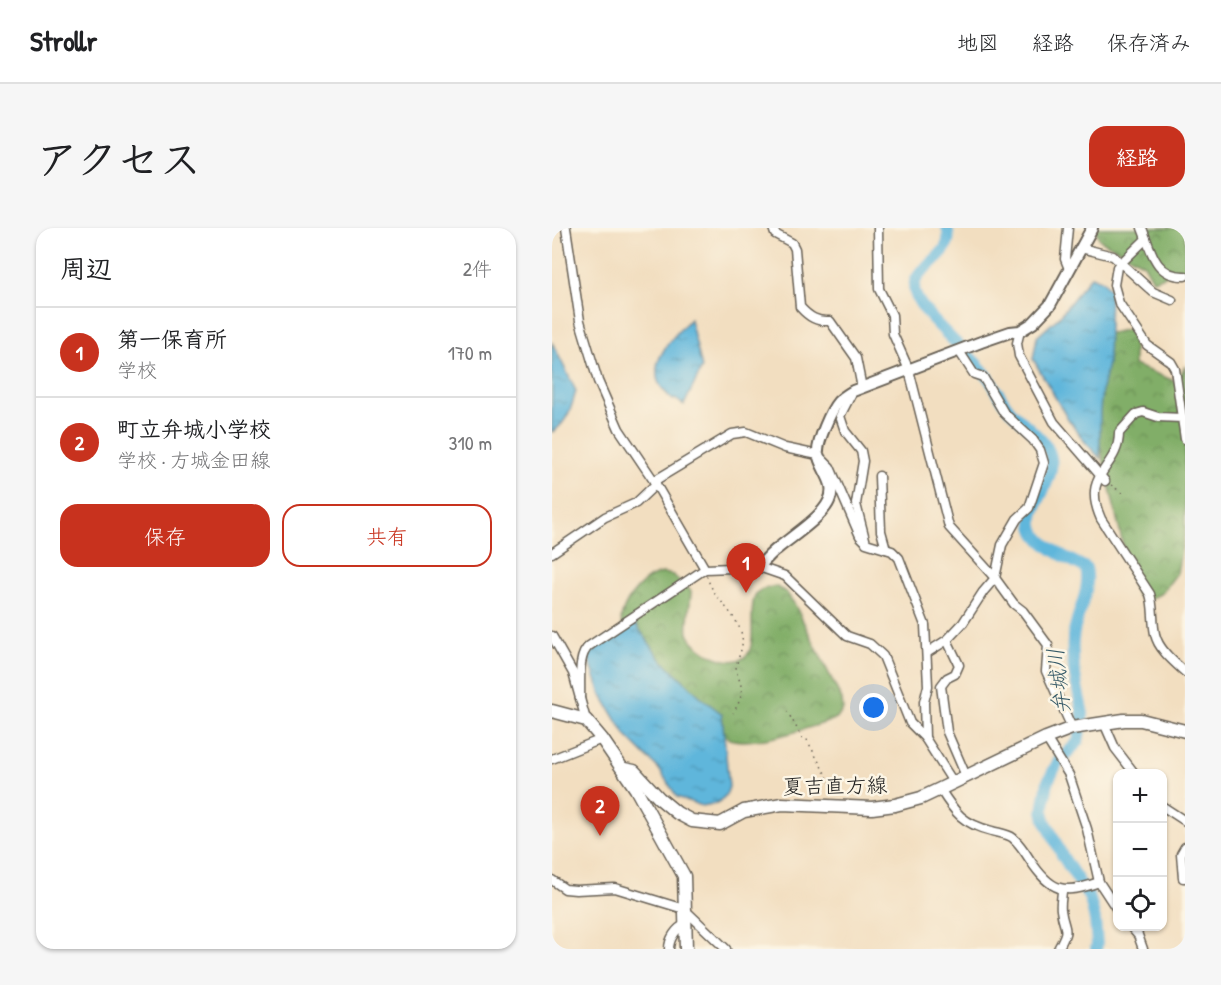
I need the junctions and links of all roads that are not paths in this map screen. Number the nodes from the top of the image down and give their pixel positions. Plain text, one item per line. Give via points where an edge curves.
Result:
1 (566, 228) edge
2 (773, 228) edge
3 (878, 228) edge
4 (1068, 228) edge
5 (1092, 228) edge
6 (1142, 228) edge
7 (1146, 239) junction
8 (1081, 248) junction
9 (1122, 262) junction
10 (1069, 269) junction
11 (1185, 276) edge
12 (1172, 300) dead end
13 (1020, 331) junction
14 (958, 351) junction
15 (909, 370) junction
16 (858, 389) junction
17 (1182, 418) junction
18 (1185, 439) edge
19 (818, 455) junction
20 (879, 476) dead end
21 (1102, 478) junction
22 (655, 482) junction
23 (866, 543) junction
24 (886, 549) junction
25 (552, 553) edge
26 (759, 567) junction
27 (705, 569) junction
28 (995, 578) junction
29 (552, 636) edge
30 (948, 640) junction
31 (928, 652) junction
32 (1185, 672) edge
33 (580, 698) junction
34 (552, 711) edge
35 (586, 720) junction
36 (1099, 723) junction
37 (1072, 728) junction
38 (1185, 730) edge
39 (925, 738) junction
40 (1046, 738) junction
41 (602, 739) junction
42 (552, 759) edge
43 (624, 769) junction
44 (1130, 769) edge
45 (966, 776) junction
46 (953, 782) junction
47 (940, 789) junction
48 (1167, 809) edge
49 (1185, 821) edge
50 (1185, 847) edge
51 (1185, 878) edge
52 (552, 880) edge
53 (1095, 883) junction
54 (1062, 890) junction
55 (1113, 905) edge
56 (684, 909) junction
57 (686, 924) junction
58 (1134, 931) edge
59 (669, 949) edge
60 (686, 949) edge
61 (726, 949) edge
62 (1058, 949) edge
63 (1143, 949) edge

1 - 22 street via 580,321 598,381 620,429
2 - 16 street via 795,249 800,308 819,321 830,321 856,358
3 - 15 street via 879,289 892,315 893,334
4 - 10 street via 1065,259
5 - 8 street
6 - 7 street
7 - 9 street
7 - 11 street via 1152,257 1163,270 1176,277
8 - 9 street
8 - 10 street
9 - 12 street via 1153,292
9 - 17 street via 1117,267 1114,285 1119,303 1147,345 1175,369
10 - 13 street via 1050,305
13 - 14 street
13 - 21 street via 1019,356 1054,422
14 - 15 street
14 - 28 street via 974,374 983,377 1004,413 1033,440 1044,463 1029,508 1017,519 1002,545
15 - 16 street
15 - 28 street via 949,527
16 - 19 street via 838,402
16 - 23 street via 840,416 845,431 861,451 856,504
17 - 18 street
17 - 21 street via 1158,417 1143,411 1136,414 1119,433 1115,453
19 - 22 street via 785,448 746,432 732,434
19 - 23 street via 830,467
19 - 26 street via 831,482 829,502
20 - 24 street via 881,531
21 - 32 street via 1095,490 1101,519 1150,594 1155,635
22 - 25 street via 636,503 605,517
22 - 27 street
23 - 24 street
24 - 31 street via 899,558 925,625
26 - 27 street
26 - 39 street via 785,576 847,636 877,648 910,723
27 - 33 street via 584,650 580,661
28 - 30 street
28 - 37 street via 1048,645 1046,671
29 - 33 street via 573,673
30 - 31 street
30 - 45 street via 959,665 941,686 947,732
31 - 39 street
33 - 35 street
34 - 35 main road
35 - 41 main road, 夏吉直方線
36 - 37 main road, 夏吉直方線
36 - 38 main road, 夏吉直方線 via 1141,720
36 - 44 street
37 - 40 main road, 夏吉直方線
39 - 46 street
40 - 45 main road, 夏吉直方線
40 - 53 street via 1069,775 1087,829
41 - 42 street
41 - 43 main road, 夏吉直方線
43 - 47 main road, 夏吉直方線 via 634,771 677,813 708,824 720,824 744,811 782,804 872,808 895,805
43 - 56 main road via 684,876
45 - 46 main road, 夏吉直方線
46 - 47 main road, 夏吉直方線
47 - 54 street via 954,811 967,822 1011,836 1048,882
48 - 49 street
50 - 51 street via 1180,854
52 - 56 street via 565,889 615,888
53 - 54 street
53 - 55 street
54 - 62 street via 1060,909 1066,933
56 - 57 main road
56 - 61 street
57 - 59 street via 672,937
57 - 60 main road
58 - 63 street

